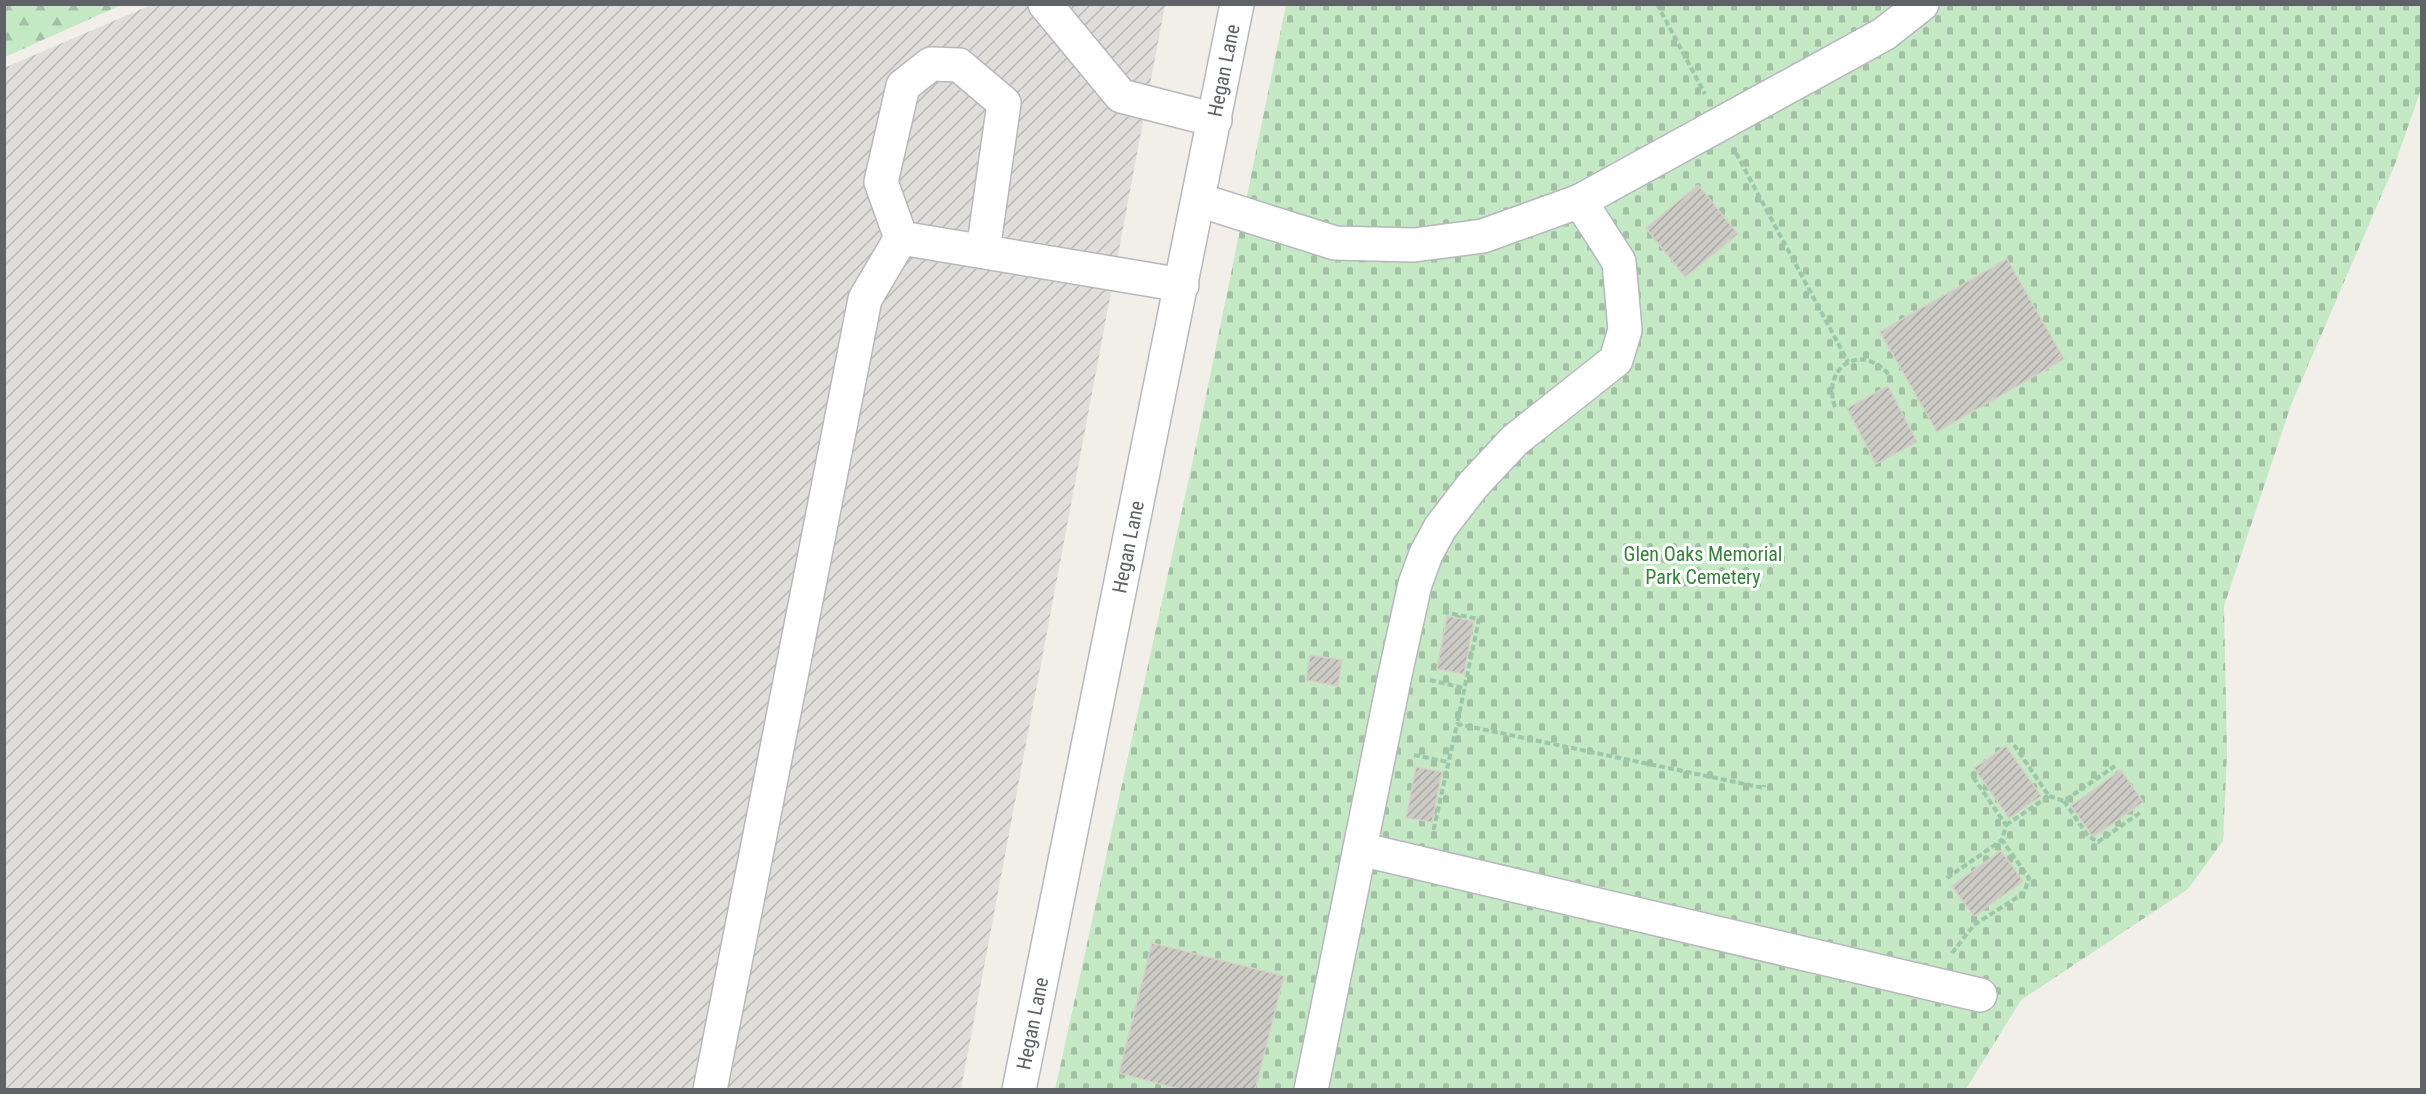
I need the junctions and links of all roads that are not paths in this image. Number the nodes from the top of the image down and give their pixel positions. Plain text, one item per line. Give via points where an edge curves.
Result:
1 (1045, 4) edge
2 (1237, 4) edge
3 (1922, 4) edge
4 (1215, 120) junction
5 (1199, 200) junction
6 (1580, 201) junction
7 (901, 238) junction
8 (983, 251) junction
9 (1182, 285) junction
10 (1360, 849) junction
11 (1980, 995) dead end
12 (710, 1089) edge
13 (1019, 1089) edge
14 (1311, 1089) edge

1 - 4 street via 1121,96
2 - 4 street, Hegan Lane
3 - 6 street via 1884,34
4 - 5 street, Hegan Lane
5 - 6 street via 1335,243 1414,245 1483,236
5 - 9 street, Hegan Lane
6 - 10 street via 1619,262 1625,330 1616,360 1515,440 1473,485 1440,528 1426,554 1415,584
7 - 8 street
7 - 8 street via 880,182 903,86 931,64 959,65 1004,103
7 - 12 street via 865,299
8 - 9 street
9 - 13 street, Hegan Lane
10 - 11 street
10 - 14 street

